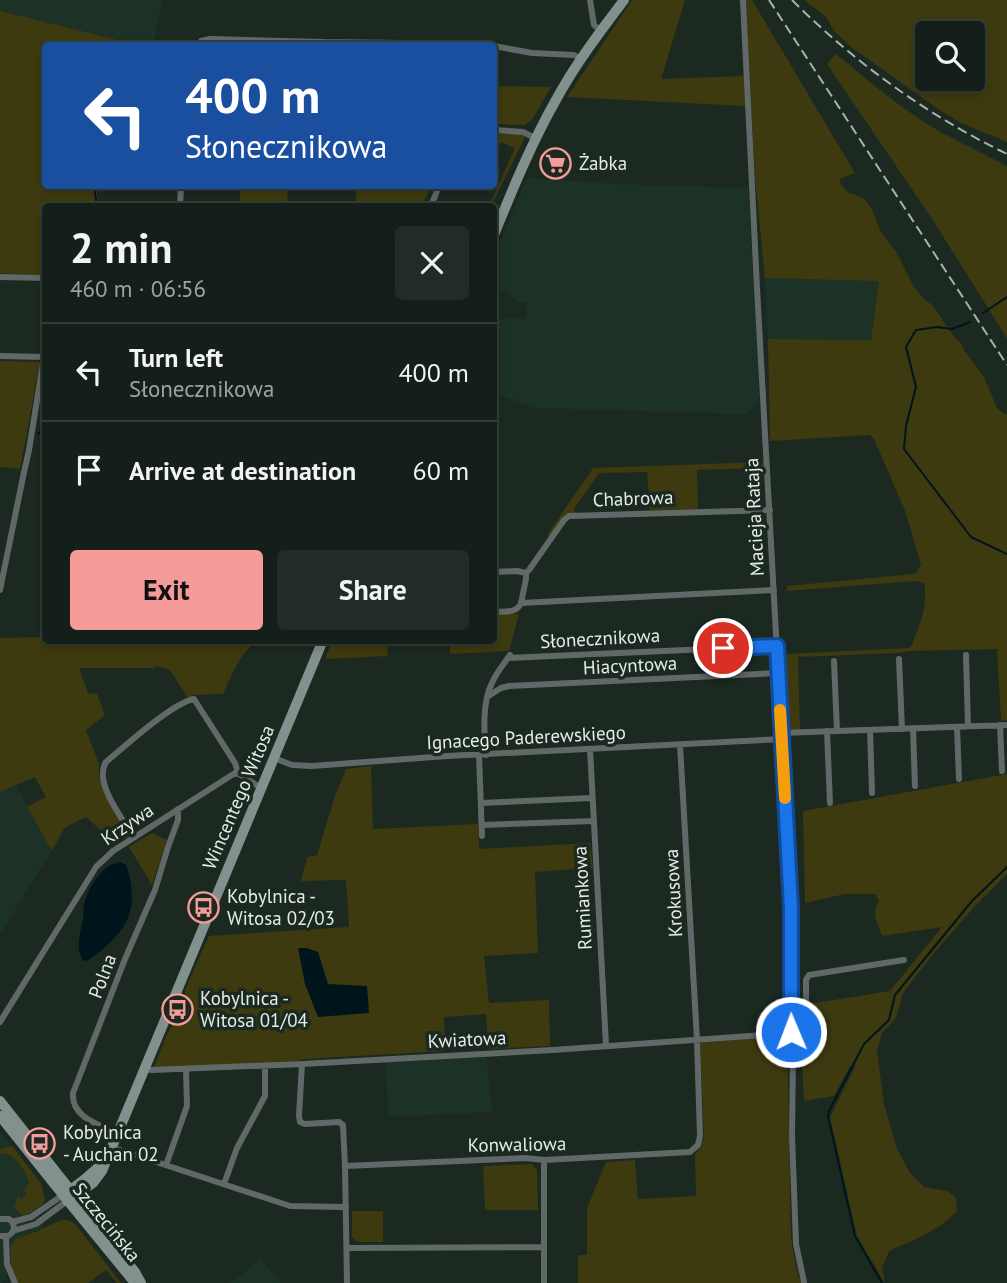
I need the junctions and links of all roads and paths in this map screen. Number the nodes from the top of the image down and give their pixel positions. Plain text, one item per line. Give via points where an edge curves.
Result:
1 (590, 0) edge
2 (624, 0) edge
3 (743, 0) edge
4 (601, 31) junction
5 (200, 42) edge
6 (278, 42) edge
7 (497, 47) edge
8 (581, 59) junction
9 (497, 130) edge
10 (535, 138) junction
11 (497, 228) edge
12 (0, 277) edge
13 (42, 278) edge
14 (0, 356) edge
15 (42, 358) edge
16 (42, 376) edge
17 (770, 510) junction
18 (497, 572) edge
19 (526, 573) junction
20 (0, 590) edge
21 (774, 590) junction
22 (520, 603) junction
23 (497, 612) edge
24 (321, 644) edge
25 (777, 646) junction
26 (966, 655) dead end
27 (899, 659) dead end
28 (834, 661) dead end
29 (778, 673) junction
30 (487, 697) junction
31 (1004, 725) edge
32 (968, 726) junction
33 (957, 727) junction
34 (913, 728) junction
35 (902, 729) junction
36 (870, 730) junction
37 (837, 731) junction
38 (827, 732) junction
39 (782, 736) junction
40 (680, 745) junction
41 (590, 749) junction
42 (483, 755) junction
43 (274, 758) junction
44 (1002, 771) dead end
45 (238, 773) junction
46 (959, 779) dead end
47 (915, 786) dead end
48 (261, 788) junction
49 (872, 793) dead end
50 (592, 799) junction
51 (481, 803) junction
52 (830, 803) dead end
53 (178, 809) junction
54 (593, 821) junction
55 (482, 825) junction
56 (482, 836) dead end
57 (134, 837) junction
58 (904, 960) dead end
59 (791, 1015) junction
60 (0, 1022) edge
61 (791, 1032) junction
62 (697, 1040) junction
63 (606, 1045) junction
64 (302, 1064) junction
65 (265, 1065) junction
66 (144, 1069) junction
67 (186, 1069) junction
68 (0, 1101) edge
69 (0, 1116) edge
70 (117, 1133) junction
71 (111, 1147) junction
72 (690, 1153) joint
73 (544, 1160) junction
74 (166, 1165) junction
75 (345, 1166) junction
76 (225, 1184) junction
77 (69, 1196) junction
78 (346, 1207) junction
79 (0, 1219) edge
80 (12, 1222) junction
81 (13, 1231) junction
82 (3, 1236) edge
83 (544, 1247) junction
84 (346, 1248) junction
85 (804, 1282) edge
86 (15, 1283) edge
87 (135, 1283) edge
88 (141, 1283) edge
89 (347, 1283) edge
90 (544, 1283) edge

1 - 4 street via 594,25
2 - 4 street
3 - 17 street, Macieja Rataja
4 - 8 street
5 - 6 street
7 - 8 street
8 - 10 street
9 - 10 street
10 - 11 street
12 - 13 street
14 - 15 street
16 - 20 street
17 - 19 street, Chabrowa via 569,516
17 - 21 street, Macieja Rataja
18 - 19 street
19 - 22 street, Chabrowa
21 - 22 street
21 - 25 street, Macieja Rataja
22 - 23 street via 515,610
24 - 43 street, Wincentego Witosa
25 - 29 street, Macieja Rataja
25 - 30 street, Słonecznikowa via 509,656
26 - 32 street
27 - 35 street
28 - 37 street
29 - 30 street, Hiacyntowa via 509,686
29 - 39 street, Macieja Rataja
30 - 42 street
31 - 32 street, Ignacego Paderewskiego
31 - 44 street
32 - 33 street, Ignacego Paderewskiego
33 - 34 street, Ignacego Paderewskiego
33 - 46 street
34 - 35 street, Ignacego Paderewskiego
34 - 47 street
35 - 36 street, Ignacego Paderewskiego
36 - 37 street, Ignacego Paderewskiego
36 - 49 street
37 - 38 street, Ignacego Paderewskiego
38 - 39 street, Ignacego Paderewskiego
38 - 52 street
39 - 40 street, Ignacego Paderewskiego
39 - 59 street, Macieja Rataja
40 - 41 street, Ignacego Paderewskiego
40 - 62 street, Krokusowa
41 - 42 street, Ignacego Paderewskiego
41 - 50 street, Rumiankowa
42 - 43 street, Ignacego Paderewskiego via 312,766
42 - 51 street
43 - 48 street, Wincentego Witosa
45 - 48 street
45 - 53 street, Krzywa
45 - 57 street via 194,699 182,704 103,767 101,776 112,802
48 - 66 street, Wincentego Witosa
50 - 51 street
50 - 54 street, Rumiankowa
51 - 55 street
53 - 57 street, Krzywa
53 - 70 street, Polna via 155,890 73,1093 74,1105 88,1119
54 - 55 street
54 - 63 street, Rumiankowa
55 - 56 street
57 - 60 street, Krzywa via 96,867
58 - 59 street via 810,975 806,1013
59 - 61 street, Macieja Rataja
61 - 62 street, Kwiatowa
61 - 85 street, Macieja Rataja via 796,1244
62 - 63 street, Kwiatowa
62 - 72 street, Krokusowa via 700,1136
63 - 64 street, Kwiatowa
64 - 65 street, Kwiatowa
64 - 75 street via 300,1122 341,1123
65 - 67 street, Kwiatowa
65 - 76 street via 265,1096 237,1148
66 - 67 street, Kwiatowa
66 - 70 street, Wincentego Witosa
67 - 74 street via 187,1106
68 - 77 street, Szczecińska
69 - 77 street, Szczecińska
70 - 71 street, Wincentego Witosa
71 - 74 street
71 - 77 street, Wincentego Witosa via 105,1161
72 - 73 street, Konwaliowa
73 - 75 street, Konwaliowa
73 - 83 street
74 - 76 street
75 - 78 street
76 - 78 street via 290,1206
77 - 80 street via 32,1217
77 - 81 street via 37,1224
77 - 87 street, Szczecińska
77 - 88 street, Szczecińska
78 - 84 street
79 - 80 street
80 - 81 street
81 - 82 street
82 - 86 street
83 - 84 street
83 - 90 street
84 - 89 street

